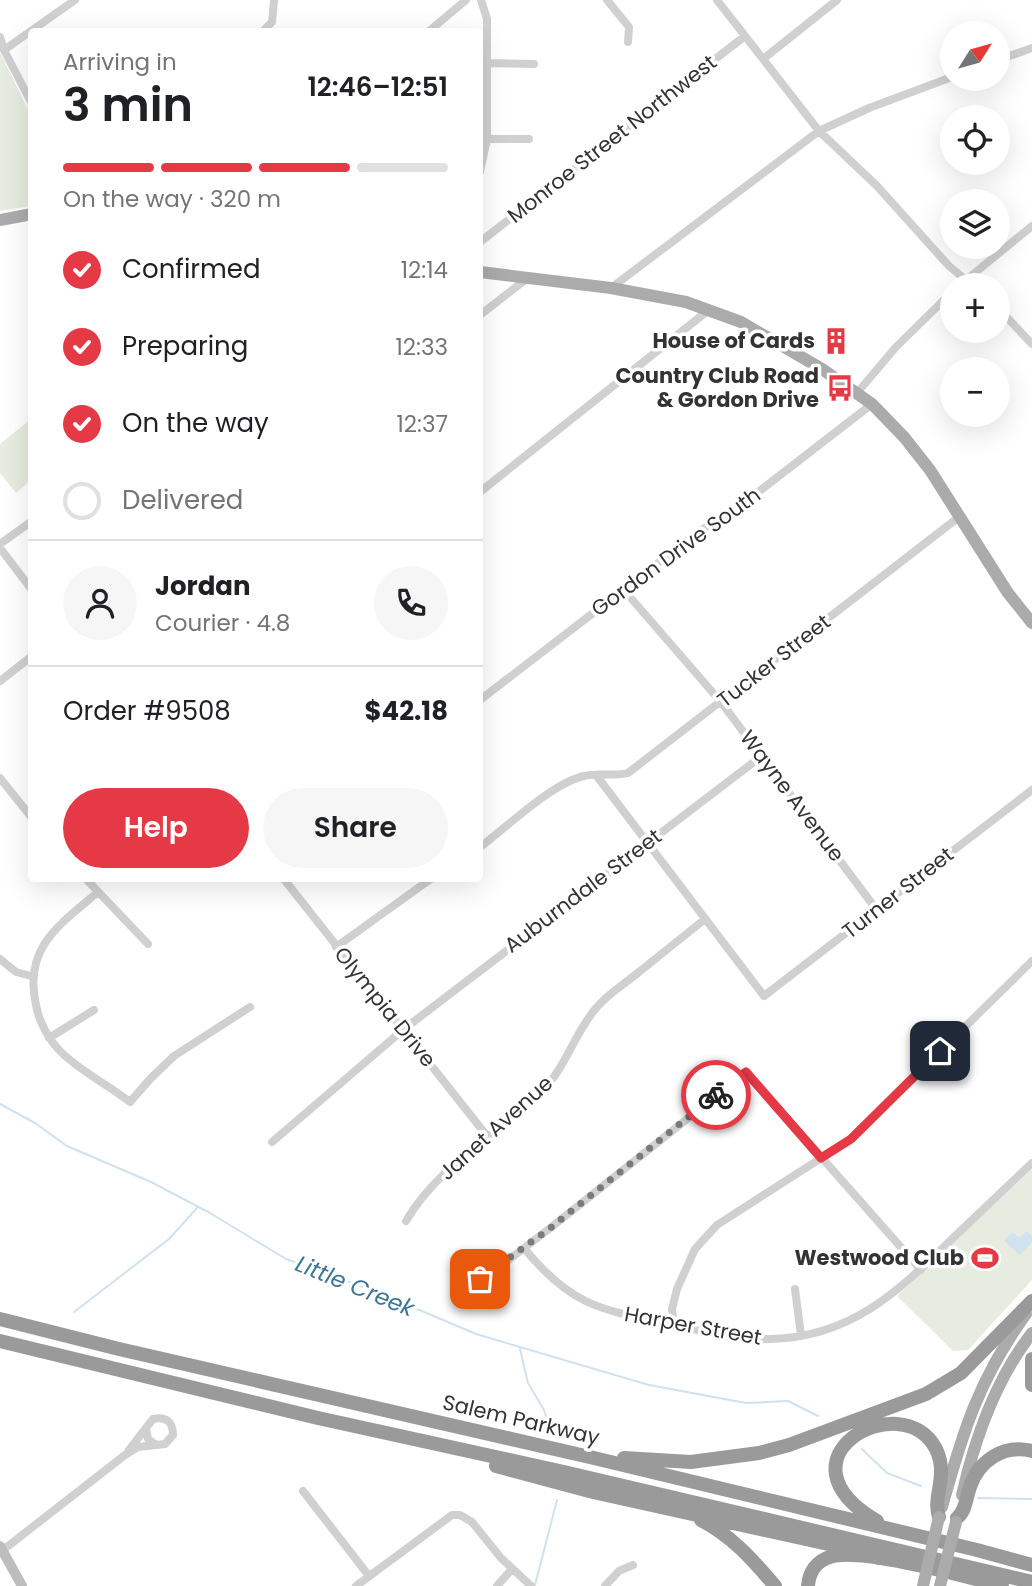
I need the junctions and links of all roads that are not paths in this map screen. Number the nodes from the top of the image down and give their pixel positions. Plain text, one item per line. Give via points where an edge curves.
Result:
1 (75, 0) edge
2 (274, 0) edge
3 (466, 0) edge
4 (481, 0) edge
5 (607, 0) edge
6 (717, 0) edge
7 (837, 0) edge
8 (35, 28) edge
9 (266, 28) edge
10 (433, 28) edge
11 (28, 33) edge
12 (745, 36) junction
13 (0, 37) edge
14 (628, 42) dead end
15 (1032, 48) edge
16 (4, 50) junction
17 (1010, 56) edge
18 (764, 59) junction
19 (488, 63) junction
20 (534, 64) dead end
21 (940, 81) edge
22 (28, 96) edge
23 (819, 131) junction
24 (487, 139) junction
25 (529, 139) dead end
26 (483, 158) edge
27 (28, 215) edge
28 (0, 220) edge
29 (1032, 226) edge
30 (483, 240) edge
31 (483, 272) edge
32 (956, 273) edge
33 (979, 273) edge
34 (529, 277) junction
35 (611, 288) junction
36 (940, 304) edge
37 (710, 309) junction
38 (483, 312) edge
39 (1010, 321) edge
40 (1032, 344) edge
41 (857, 393) junction
42 (872, 404) junction
43 (483, 490) edge
44 (959, 517) junction
45 (28, 524) edge
46 (0, 546) edge
47 (28, 584) edge
48 (623, 589) junction
49 (1032, 623) edge
50 (28, 659) edge
51 (0, 681) edge
52 (483, 698) edge
53 (721, 702) junction
54 (763, 755) junction
55 (628, 773) junction
56 (596, 775) junction
57 (0, 778) edge
58 (607, 789) junction
59 (1032, 790) edge
60 (28, 813) edge
61 (647, 842) junction
62 (483, 845) edge
63 (89, 882) edge
64 (286, 882) edge
65 (426, 882) edge
66 (98, 892) junction
67 (876, 909) junction
68 (705, 919) junction
69 (148, 944) dead end
70 (336, 947) junction
71 (0, 959) edge
72 (1032, 961) edge
73 (31, 976) junction
74 (250, 1007) dead end
75 (94, 1010) dead end
76 (404, 1029) junction
77 (49, 1038) junction
78 (487, 1136) junction
79 (272, 1142) dead end
80 (821, 1158) junction
81 (1032, 1163) edge
82 (406, 1221) dead end
83 (524, 1248) junction
84 (921, 1270) junction
85 (480, 1279) dead end
86 (795, 1289) dead end
87 (1032, 1303) edge
88 (0, 1319) edge
89 (674, 1325) junction
90 (1032, 1333) edge
91 (801, 1336) junction
92 (0, 1341) edge
93 (1032, 1359) edge
94 (1032, 1385) edge
95 (146, 1429) junction
96 (401, 1437) junction
97 (156, 1445) junction
98 (1032, 1451) edge
99 (125, 1455) junction
100 (594, 1458) junction
101 (303, 1491) dead end
102 (680, 1512) junction
103 (939, 1517) junction
104 (956, 1520) junction
105 (887, 1528) junction
106 (1, 1548) edge
107 (977, 1550) junction
108 (1032, 1553) edge
109 (880, 1558) junction
110 (633, 1565) dead end
111 (1032, 1565) edge
112 (512, 1569) junction
113 (369, 1576) junction
114 (967, 1578) junction
115 (1032, 1582) edge
116 (22, 1586) edge
117 (356, 1586) edge
118 (497, 1586) edge
119 (531, 1586) edge
120 (605, 1586) edge
121 (775, 1586) edge
122 (808, 1586) edge
123 (923, 1586) edge
124 (940, 1586) edge
125 (980, 1586) edge
126 (1002, 1586) edge

1 - 8 street
2 - 9 street via 272,22
3 - 10 street
4 - 19 street via 487,19
5 - 14 street via 629,27
6 - 12 street
7 - 18 street
11 - 16 street
12 - 18 street
12 - 30 street, Monroe Street Northwest
13 - 16 street
15 - 17 street
16 - 22 street
18 - 23 street
19 - 20 street
19 - 24 street
21 - 23 street
23 - 32 street via 877,186
23 - 35 street
24 - 25 street
24 - 26 street
27 - 28 main road
29 - 33 street
31 - 34 main road
34 - 35 main road
34 - 38 street
35 - 37 main road
36 - 41 street
37 - 41 main road via 741,322
37 - 43 street
39 - 40 street
41 - 42 main road
42 - 44 main road via 930,470
42 - 48 street, Gordon Drive South
44 - 49 main road
44 - 53 street, Tucker Street
45 - 46 street
46 - 47 street
48 - 52 street, Gordon Drive South
48 - 53 street, Wayne Avenue
50 - 51 street
53 - 54 street, Wayne Avenue
53 - 55 street, Tucker Street
54 - 61 street, Auburndale Street
54 - 67 street, Wayne Avenue
55 - 56 street
55 - 58 street, Tucker Street
56 - 58 street
56 - 62 street via 559,787
57 - 60 street
58 - 61 street
59 - 67 street, Turner Street
61 - 68 street
61 - 76 street, Auburndale Street
63 - 66 street
64 - 70 street, Olympia Drive
65 - 70 street
66 - 69 street
66 - 73 street via 48,939
67 - 68 street, Turner Street via 764,996
68 - 78 street, Janet Avenue via 600,1003 544,1089
70 - 76 street, Olympia Drive
71 - 73 street via 16,972
72 - 80 street via 851,1139
73 - 77 street via 37,1012
74 - 77 street via 174,1056 130,1102
75 - 77 street
76 - 78 street, Olympia Drive
76 - 79 street, Auburndale Street
78 - 82 street, Janet Avenue via 436,1182
80 - 83 street via 746,1072
80 - 84 street
80 - 89 street via 738,1209 702,1241 677,1289
81 - 84 street, Harper Street
83 - 85 street
83 - 89 street, Harper Street via 554,1282 576,1297 623,1315
84 - 91 street, Harper Street via 895,1294 856,1319
86 - 91 street
87 - 100 highway via 969,1367 944,1385 789,1445 700,1462
87 - 103 main road via 978,1394 960,1439
88 - 100 highway, Salem Parkway
89 - 91 street, Harper Street via 744,1338
90 - 104 main road via 1003,1378 984,1422
92 - 96 highway, Salem Parkway
93 - 94 highway
95 - 97 street via 148,1439
95 - 97 street via 153,1419 170,1423 170,1441
95 - 99 street
96 - 102 highway via 422,1447 541,1479
96 - 115 highway, Salem Parkway
97 - 99 street via 138,1447
98 - 104 highway via 1012,1449 989,1460 973,1479
99 - 106 street
100 - 105 highway, Salem Parkway
101 - 113 street
102 - 109 highway
102 - 121 highway via 732,1539
103 - 105 highway via 941,1468 933,1444 906,1426 873,1426 843,1446 836,1476 851,1503
103 - 123 main road, bridge
104 - 124 main road, bridge
105 - 107 highway, Salem Parkway
106 - 116 street
107 - 108 highway
107 - 111 highway, Salem Parkway
109 - 114 highway
109 - 122 highway via 829,1557 815,1567
110 - 120 street via 619,1571
112 - 113 street via 472,1522 452,1515
112 - 118 street
112 - 119 street
113 - 117 street
114 - 125 highway
114 - 126 highway

